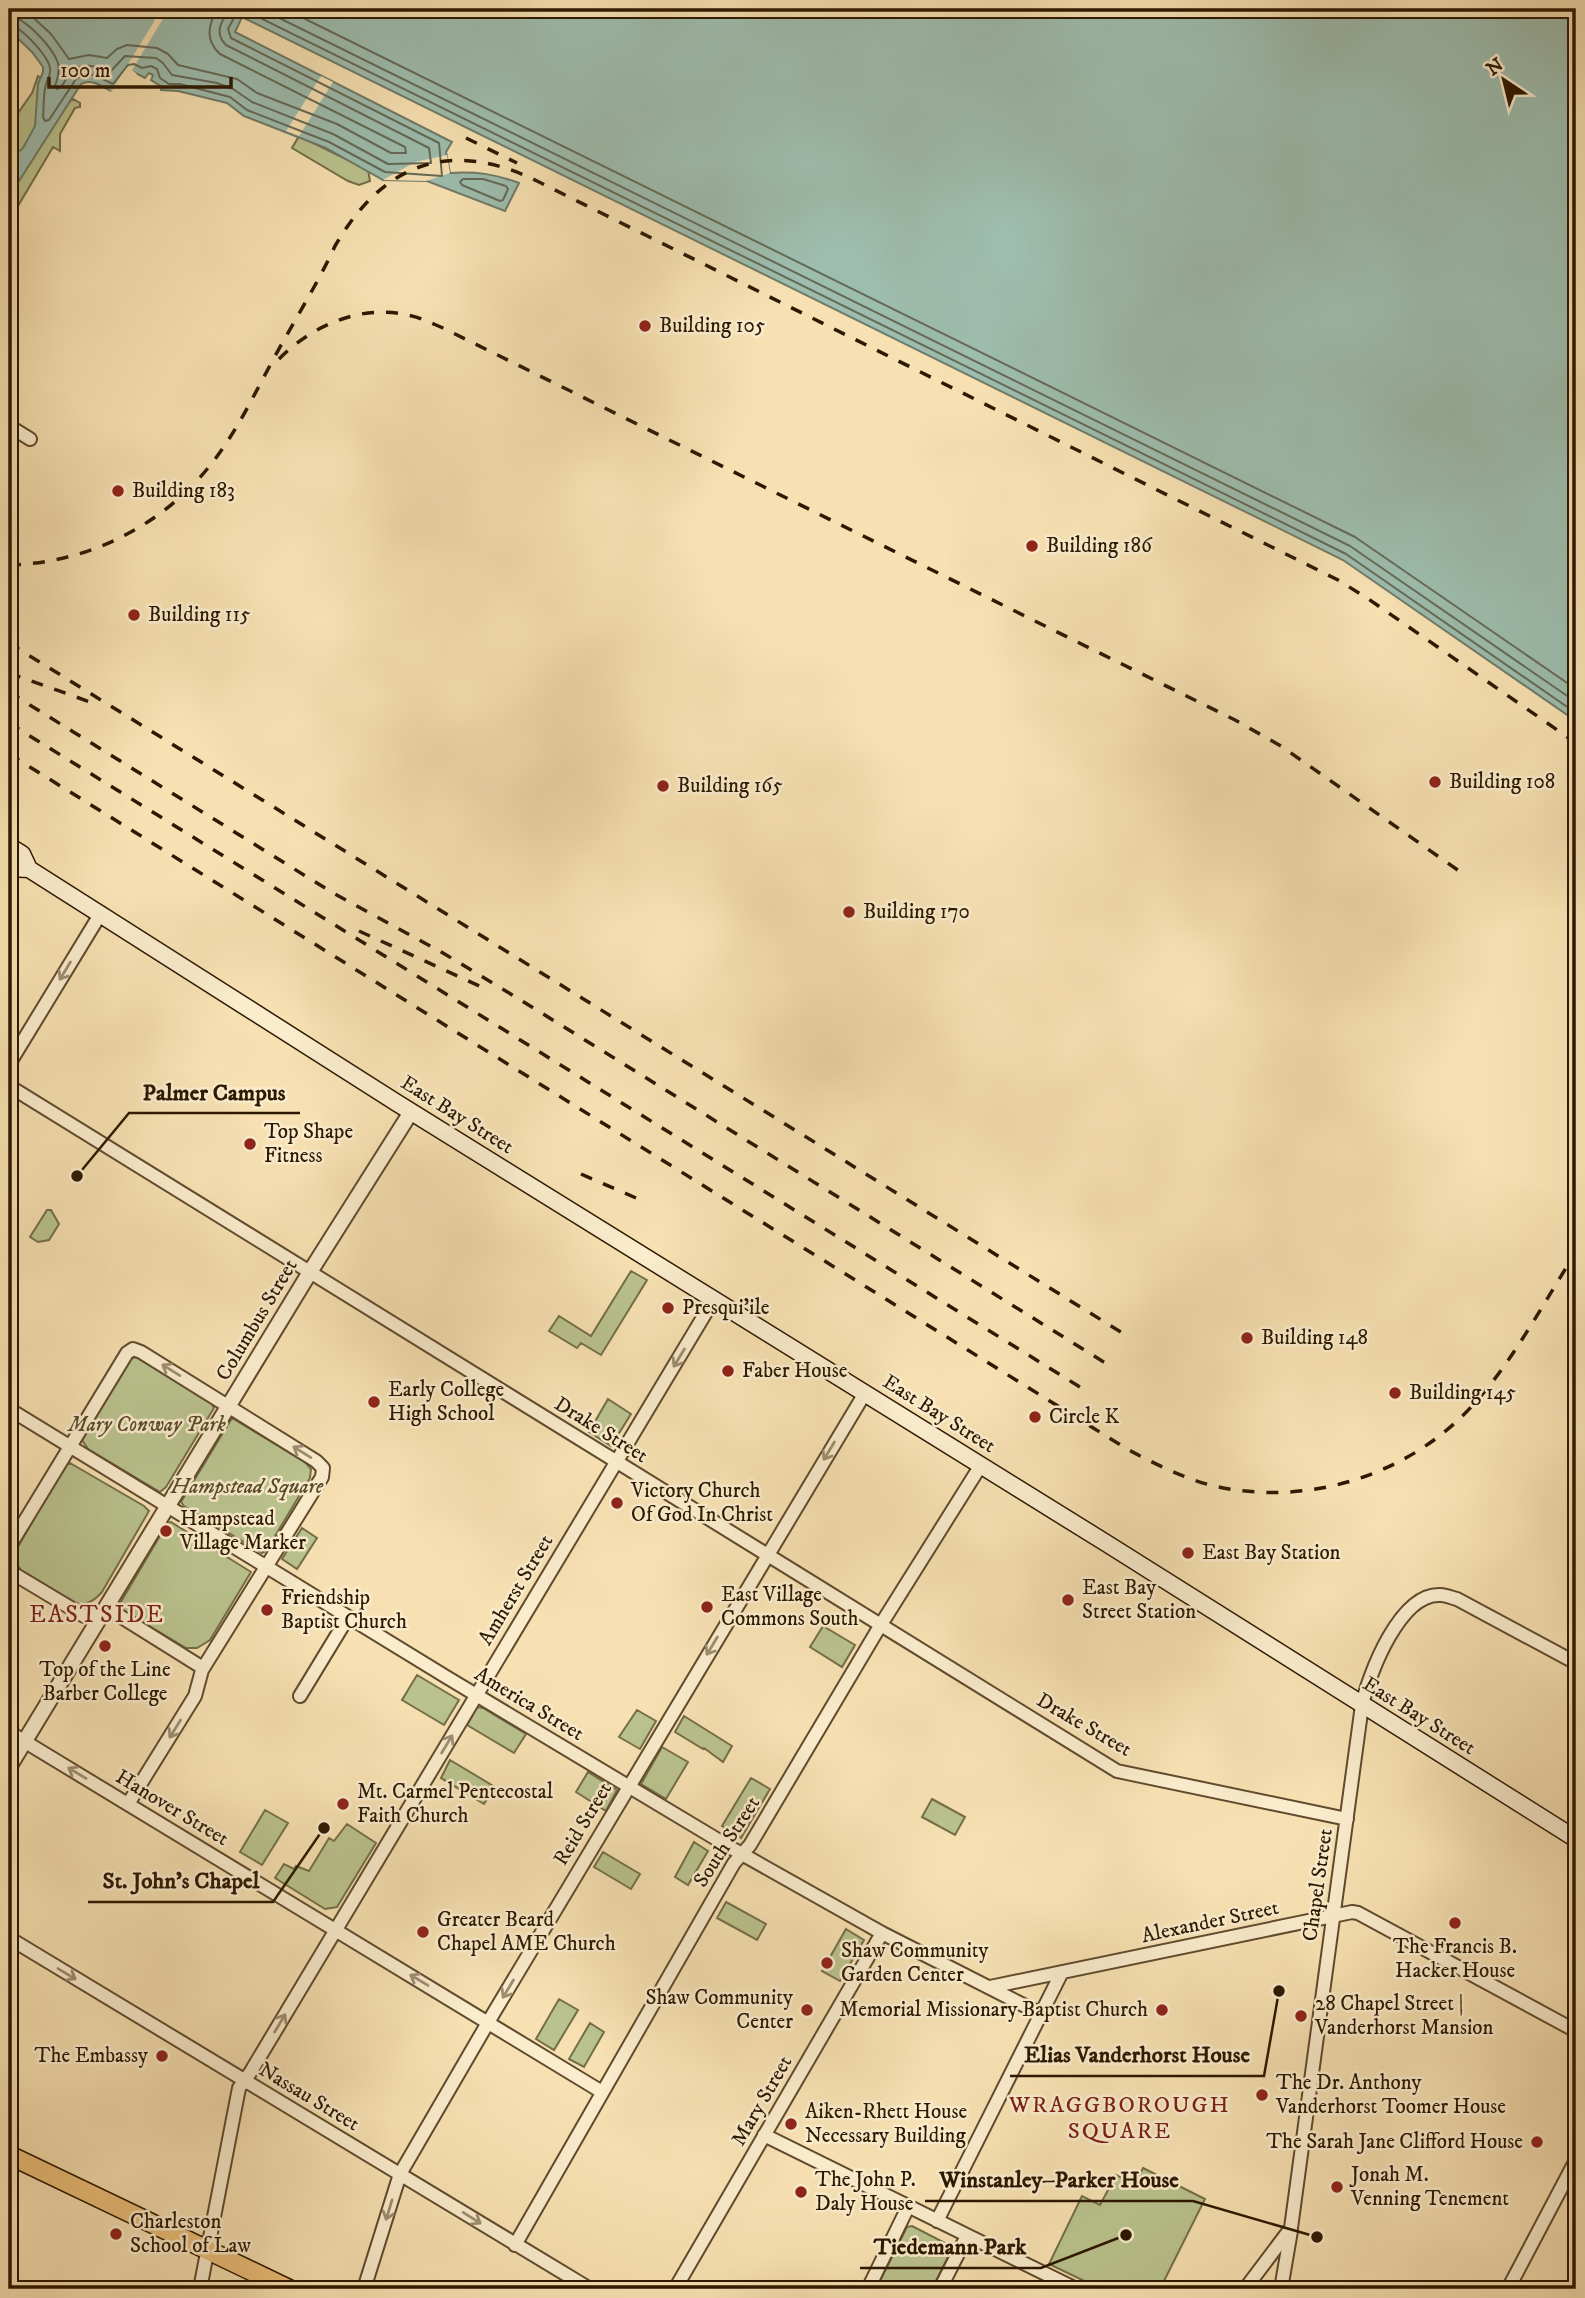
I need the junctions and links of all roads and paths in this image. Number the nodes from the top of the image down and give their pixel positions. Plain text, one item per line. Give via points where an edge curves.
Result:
1 (9, 426) edge
2 (30, 439) dead end
3 (9, 846) edge
4 (9, 869) edge
5 (29, 869) junction
6 (101, 913) junction
7 (9, 1064) edge
8 (9, 1086) edge
9 (411, 1112) junction
10 (310, 1272) junction
11 (714, 1299) junction
12 (865, 1393) junction
13 (229, 1406) junction
14 (9, 1409) edge
15 (69, 1446) junction
16 (616, 1461) junction
17 (981, 1465) junction
18 (167, 1507) junction
19 (9, 1547) edge
20 (767, 1555) junction
21 (265, 1567) junction
22 (9, 1571) edge
23 (101, 1615) junction
24 (348, 1617) junction
25 (880, 1626) junction
26 (1576, 1663) edge
27 (204, 1668) junction
28 (476, 1695) junction
29 (300, 1696) dead end
30 (1362, 1705) junction
31 (9, 1732) edge
32 (24, 1741) junction
33 (9, 1767) edge
34 (628, 1786) junction
35 (128, 1804) junction
36 (1347, 1819) junction
37 (1576, 1839) edge
38 (742, 1854) junction
39 (1334, 1916) junction
40 (336, 1929) junction
41 (882, 1933) junction
42 (9, 1938) edge
43 (1062, 1972) junction
44 (990, 1987) junction
45 (1041, 2014) junction
46 (488, 2022) junction
47 (1576, 2031) edge
48 (244, 2081) junction
49 (603, 2092) junction
50 (764, 2135) junction
51 (9, 2155) edge
52 (1576, 2160) edge
53 (400, 2174) junction
54 (908, 2207) junction
55 (937, 2221) junction
56 (1291, 2228) junction
57 (967, 2236) junction
58 (515, 2245) junction
59 (207, 2250) junction
60 (200, 2289) edge
61 (289, 2289) edge
62 (364, 2289) edge
63 (590, 2289) edge
64 (675, 2289) edge
65 (868, 2289) edge
66 (940, 2289) edge
67 (1076, 2289) edge
68 (1245, 2289) edge
69 (1281, 2289) edge
70 (1508, 2289) edge

1 - 2 street
3 - 5 main road via 22,854
4 - 5 main road
5 - 6 main road, East Bay Street
6 -> 7 street
6 - 9 main road, East Bay Street
8 - 10 street, Drake Street
9 - 10 street, Columbus Street
9 - 11 main road, East Bay Street
10 - 13 street, Columbus Street
10 - 16 street, Drake Street
11 - 12 main road, East Bay Street
11 -> 16 street, Amherst Street
12 - 17 main road, East Bay Street
12 -> 20 street, Reid Street
13 -> 15 street via 134,1349 127,1353
13 - 18 street, Columbus Street
21 -> 13 street via 322,1477 323,1468
14 - 15 street, America Street
15 - 18 street, America Street
15 - 19 street
16 - 20 street, Drake Street
16 - 28 street, Amherst Street
17 - 25 street, South Street
17 - 30 main road, East Bay Street
18 - 21 street, America Street
18 - 23 street, Columbus Street
20 - 25 street, Drake Street
20 -> 34 street, Reid Street
21 - 24 street, America Street
21 - 27 street
22 - 23 street via 84,1616
23 - 27 street via 119,1616
23 - 32 street, Columbus Street
24 - 28 street, America Street
24 - 29 street
25 - 36 street, Drake Street via 1117,1771
25 - 38 street, South Street
26 - 30 street, Chapel Street via 1440,1594 1404,1615 1375,1662
27 -> 35 street via 195,1696
28 - 34 street, America Street
40 -> 28 street, Amherst Street
30 - 36 street, Chapel Street
30 - 37 main road, East Bay Street
31 - 32 street, Hanover Street
32 - 33 street, Columbus Street
35 -> 32 street, Hanover Street
34 - 38 street, America Street
34 -> 46 street, Reid Street
35 - 40 street, Hanover Street
36 - 39 street, Chapel Street
38 - 41 street, America Street
38 - 49 street, South Street
39 - 43 street, Alexander Street
39 - 47 street, Alexander Street via 1358,1913
39 - 56 street, Chapel Street
46 -> 40 street, Hanover Street
48 -> 40 street, Amherst Street
41 - 44 street, America Street
41 - 50 street, Mary Street
42 -> 48 street, Nassau Street
43 - 44 street, Alexander Street
43 - 45 street
44 - 45 street, America Street
45 - 55 street
46 - 49 street, Hanover Street
46 - 53 street, Reid Street
48 - 53 street, Nassau Street
48 - 59 street, Amherst Street
49 - 58 street, South Street
50 - 54 street
50 - 64 street, Mary Street
51 - 59 main road
52 - 70 street
53 -> 58 street, Nassau Street
53 -> 62 street, Reid Street
54 - 55 street
54 - 65 street
55 - 57 street
56 - 68 street, Chapel Street
56 - 69 street, Chapel Street
57 - 66 street
57 - 67 street
58 - 63 street, Nassau Street
59 - 60 street, Amherst Street
59 - 61 main road

